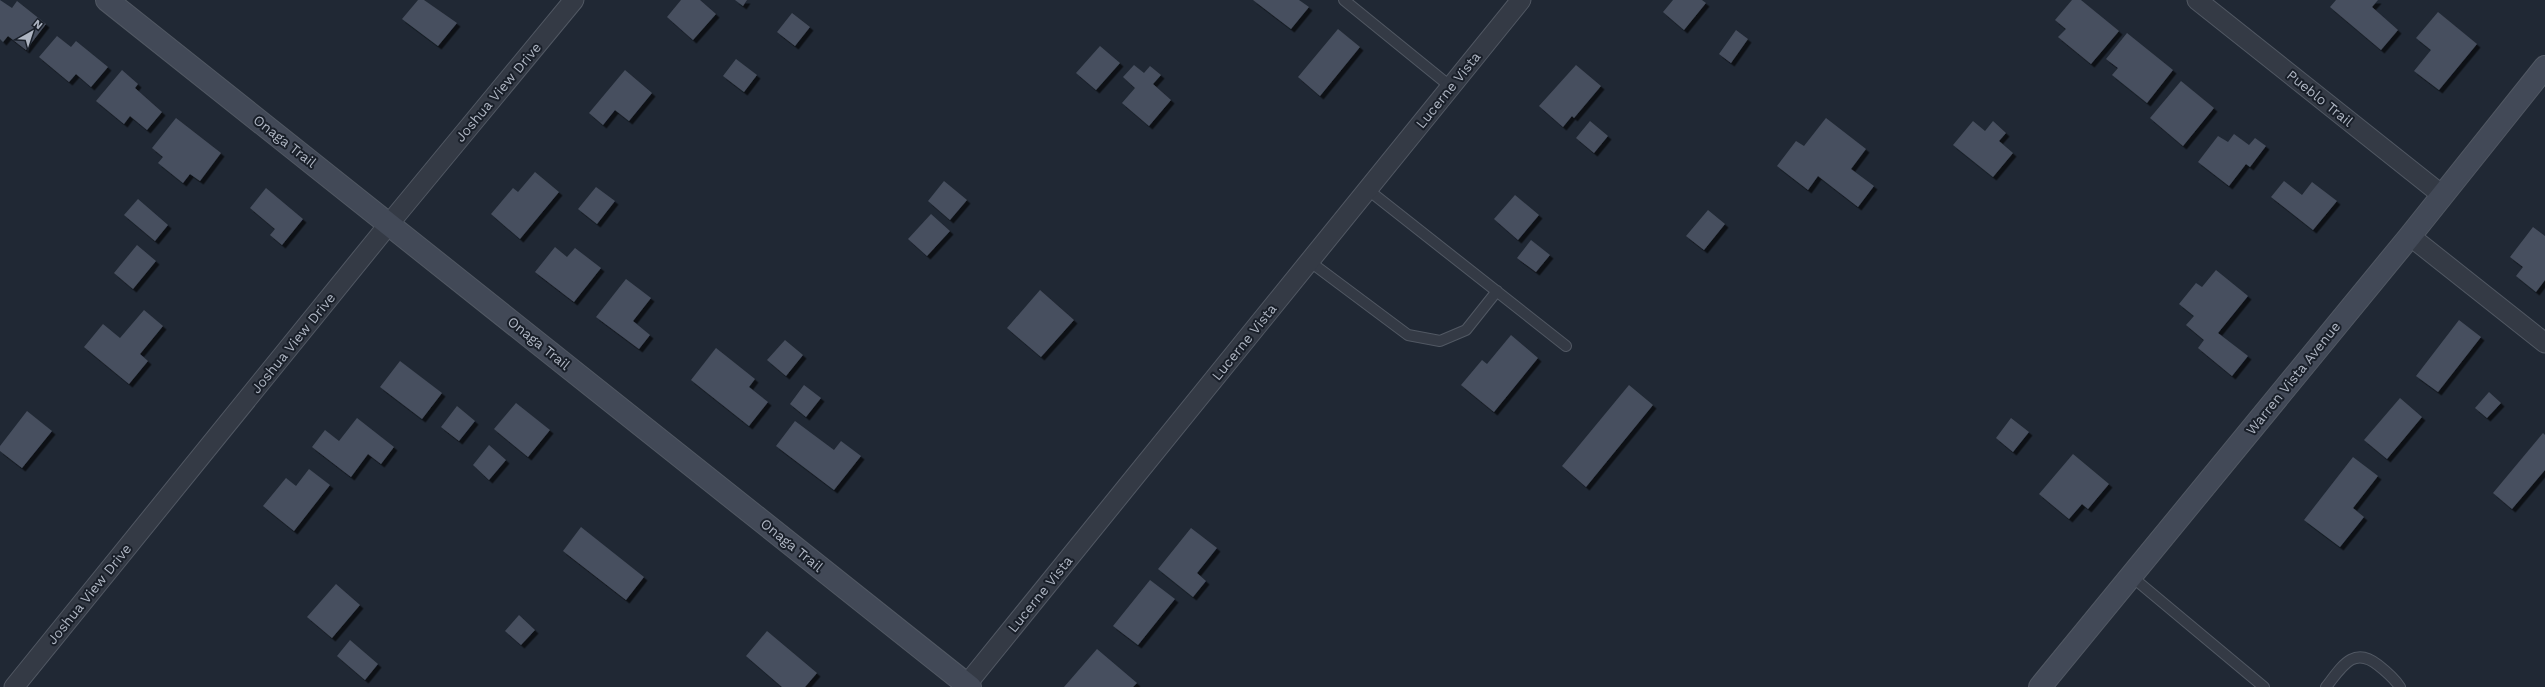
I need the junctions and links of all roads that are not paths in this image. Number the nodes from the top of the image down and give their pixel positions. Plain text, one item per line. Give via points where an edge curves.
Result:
1 (107, 0) edge
2 (574, 0) edge
3 (1344, 0) edge
4 (1521, 0) edge
5 (2197, 0) edge
6 (2545, 67) edge
7 (1451, 87) junction
8 (1367, 189) junction
9 (2442, 195) junction
10 (389, 224) junction
11 (2410, 236) junction
12 (1309, 261) junction
13 (1497, 291) junction
14 (2545, 343) edge
15 (1566, 346) dead end
16 (2130, 576) junction
17 (968, 686) edge
18 (14, 687) edge
19 (2040, 687) edge
20 (2264, 687) edge
21 (2326, 687) edge
22 (2400, 687) edge

1 - 10 street, Onaga Trail
2 - 10 street, Joshua View Drive
3 - 7 lane
4 - 7 street, Lucerne Vista
5 - 9 street, Pueblo Trail
6 - 9 street, Warren Vista Avenue
7 - 8 street, Lucerne Vista
8 - 12 street, Lucerne Vista
8 - 13 lane
9 - 11 street, Warren Vista Avenue
10 - 17 street, Onaga Trail
10 - 18 street, Joshua View Drive
11 - 14 street
11 - 16 street, Warren Vista Avenue
12 - 13 lane via 1408,335 1440,341 1466,330
12 - 17 street, Lucerne Vista
13 - 15 lane
16 - 19 street, Warren Vista Avenue
16 - 20 lane
21 - 22 lane via 2346,662 2358,656 2369,658 2394,678

